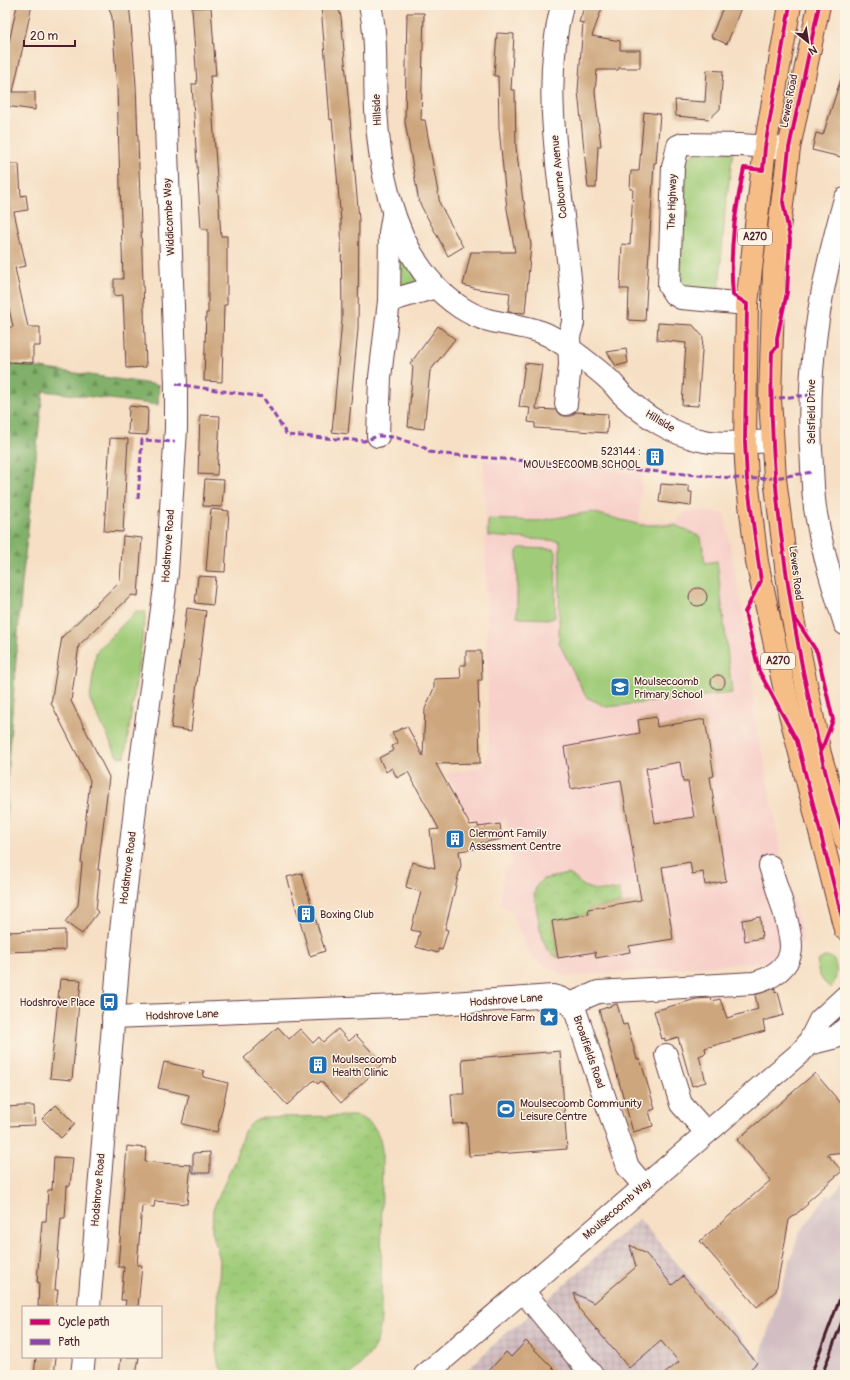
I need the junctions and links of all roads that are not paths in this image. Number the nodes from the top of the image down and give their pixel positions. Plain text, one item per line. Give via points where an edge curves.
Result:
1 (158, 5) edge
2 (370, 5) edge
3 (562, 5) edge
4 (790, 5) edge
5 (819, 5) edge
6 (765, 147) junction
7 (789, 148) junction
8 (845, 199) edge
9 (393, 214) junction
10 (436, 287) junction
11 (389, 301) junction
12 (747, 304) junction
13 (569, 348) junction
14 (566, 404) dead end
15 (176, 429) joint
16 (378, 436) dead end
17 (745, 442) junction
18 (772, 442) junction
19 (845, 624) edge
20 (845, 838) edge
21 (770, 866) dead end
22 (845, 929) edge
23 (845, 997) edge
24 (570, 1004) junction
25 (113, 1018) junction
26 (842, 1035) edge
27 (808, 1044) junction
28 (666, 1055) dead end
29 (706, 1132) junction
30 (644, 1186) junction
31 (523, 1291) junction
32 (88, 1306) edge
33 (84, 1358) edge
34 (82, 1375) edge
35 (425, 1375) edge
36 (592, 1375) edge

1 - 15 street, Widdicombe Way via 164,61
2 - 9 street, Hillside via 377,46 376,111 385,186
3 - 13 street, Colbourne Avenue via 557,25 551,84 556,162 573,310
4 - 6 main road, Lewes Road / A270
5 - 7 main road, Lewes Road / A270
6 - 7 street, The Highway
6 - 12 main road, Lewes Road / A270
6 - 12 street, The Highway via 683,144 678,146 673,167 668,283 672,292 690,300
7 - 18 main road, Lewes Road / A270 via 774,270 770,399
8 - 19 street, Selsfield Drive via 832,245 817,317 811,373 809,432 816,518
9 - 10 street, Hillside via 417,263
9 - 11 street, Hillside via 390,233
10 - 11 street
10 - 13 street, Hillside via 459,307 479,317 499,324 542,332
11 - 16 street, Hillside via 380,377
12 - 17 main road, Lewes Road / A270
13 - 14 street
13 - 17 street, Hillside via 608,379 625,398 661,424 702,441
15 - 25 street, Hodshrove Road via 167,573 138,783
17 - 18 street, Hillside
17 - 22 main road, Lewes Road / A270 via 747,479 761,581 790,714
18 - 20 main road, Lewes Road / A270 via 792,614 820,754
21 - 24 street via 791,947 785,962 774,974 753,984 598,992
23 - 27 street, Moulsecoomb Way via 820,1020
24 - 25 street, Hodshrove Lane via 553,996 424,1005
24 - 30 street, Broadfields Road via 576,1013 628,1167
25 - 32 street, Hodshrove Road
26 - 27 street, Moulsecoomb Way
27 - 29 street, Moulsecoomb Way
28 - 29 street via 681,1104
29 - 30 street, Moulsecoomb Way
30 - 31 street, Moulsecoomb Way
31 - 35 street, Moulsecoomb Way
31 - 36 street
33 - 34 street

